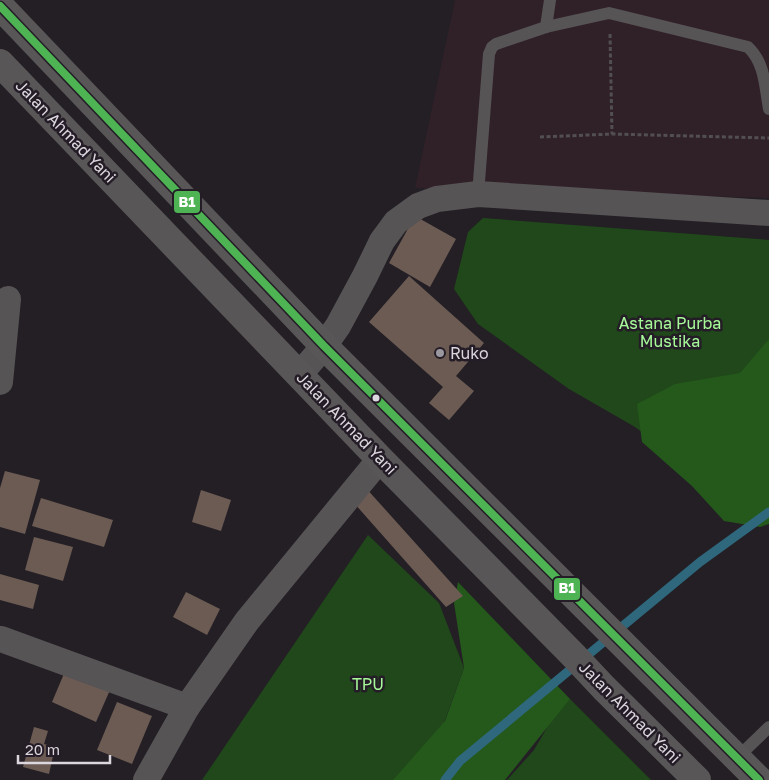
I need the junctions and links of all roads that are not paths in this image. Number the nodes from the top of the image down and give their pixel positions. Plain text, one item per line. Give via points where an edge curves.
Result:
1 (550, 0) edge
2 (0, 6) edge
3 (546, 27) junction
4 (0, 63) edge
5 (769, 109) edge
6 (478, 194) junction
7 (769, 213) edge
8 (8, 299) dead end
9 (324, 346) junction
10 (300, 374) junction
11 (0, 382) edge
12 (380, 459) junction
13 (0, 640) edge
14 (188, 707) junction
15 (769, 727) edge
16 (737, 758) junction
17 (146, 780) edge
18 (697, 780) edge
19 (759, 780) edge

1 - 3 lane
2 - 9 main road
3 - 5 lane via 610,13 748,47 761,67
3 - 6 lane via 492,47
4 - 10 main road, Jalan Ahmad Yani
6 - 7 street
6 - 9 street via 431,201 396,222 382,241 359,288
8 - 11 street
9 - 10 street
9 - 16 main road
10 - 12 main road, Jalan Ahmad Yani
12 - 14 street via 247,620
12 - 18 main road, Jalan Ahmad Yani
13 - 14 street
14 - 17 street
15 - 16 lane
16 - 19 main road

